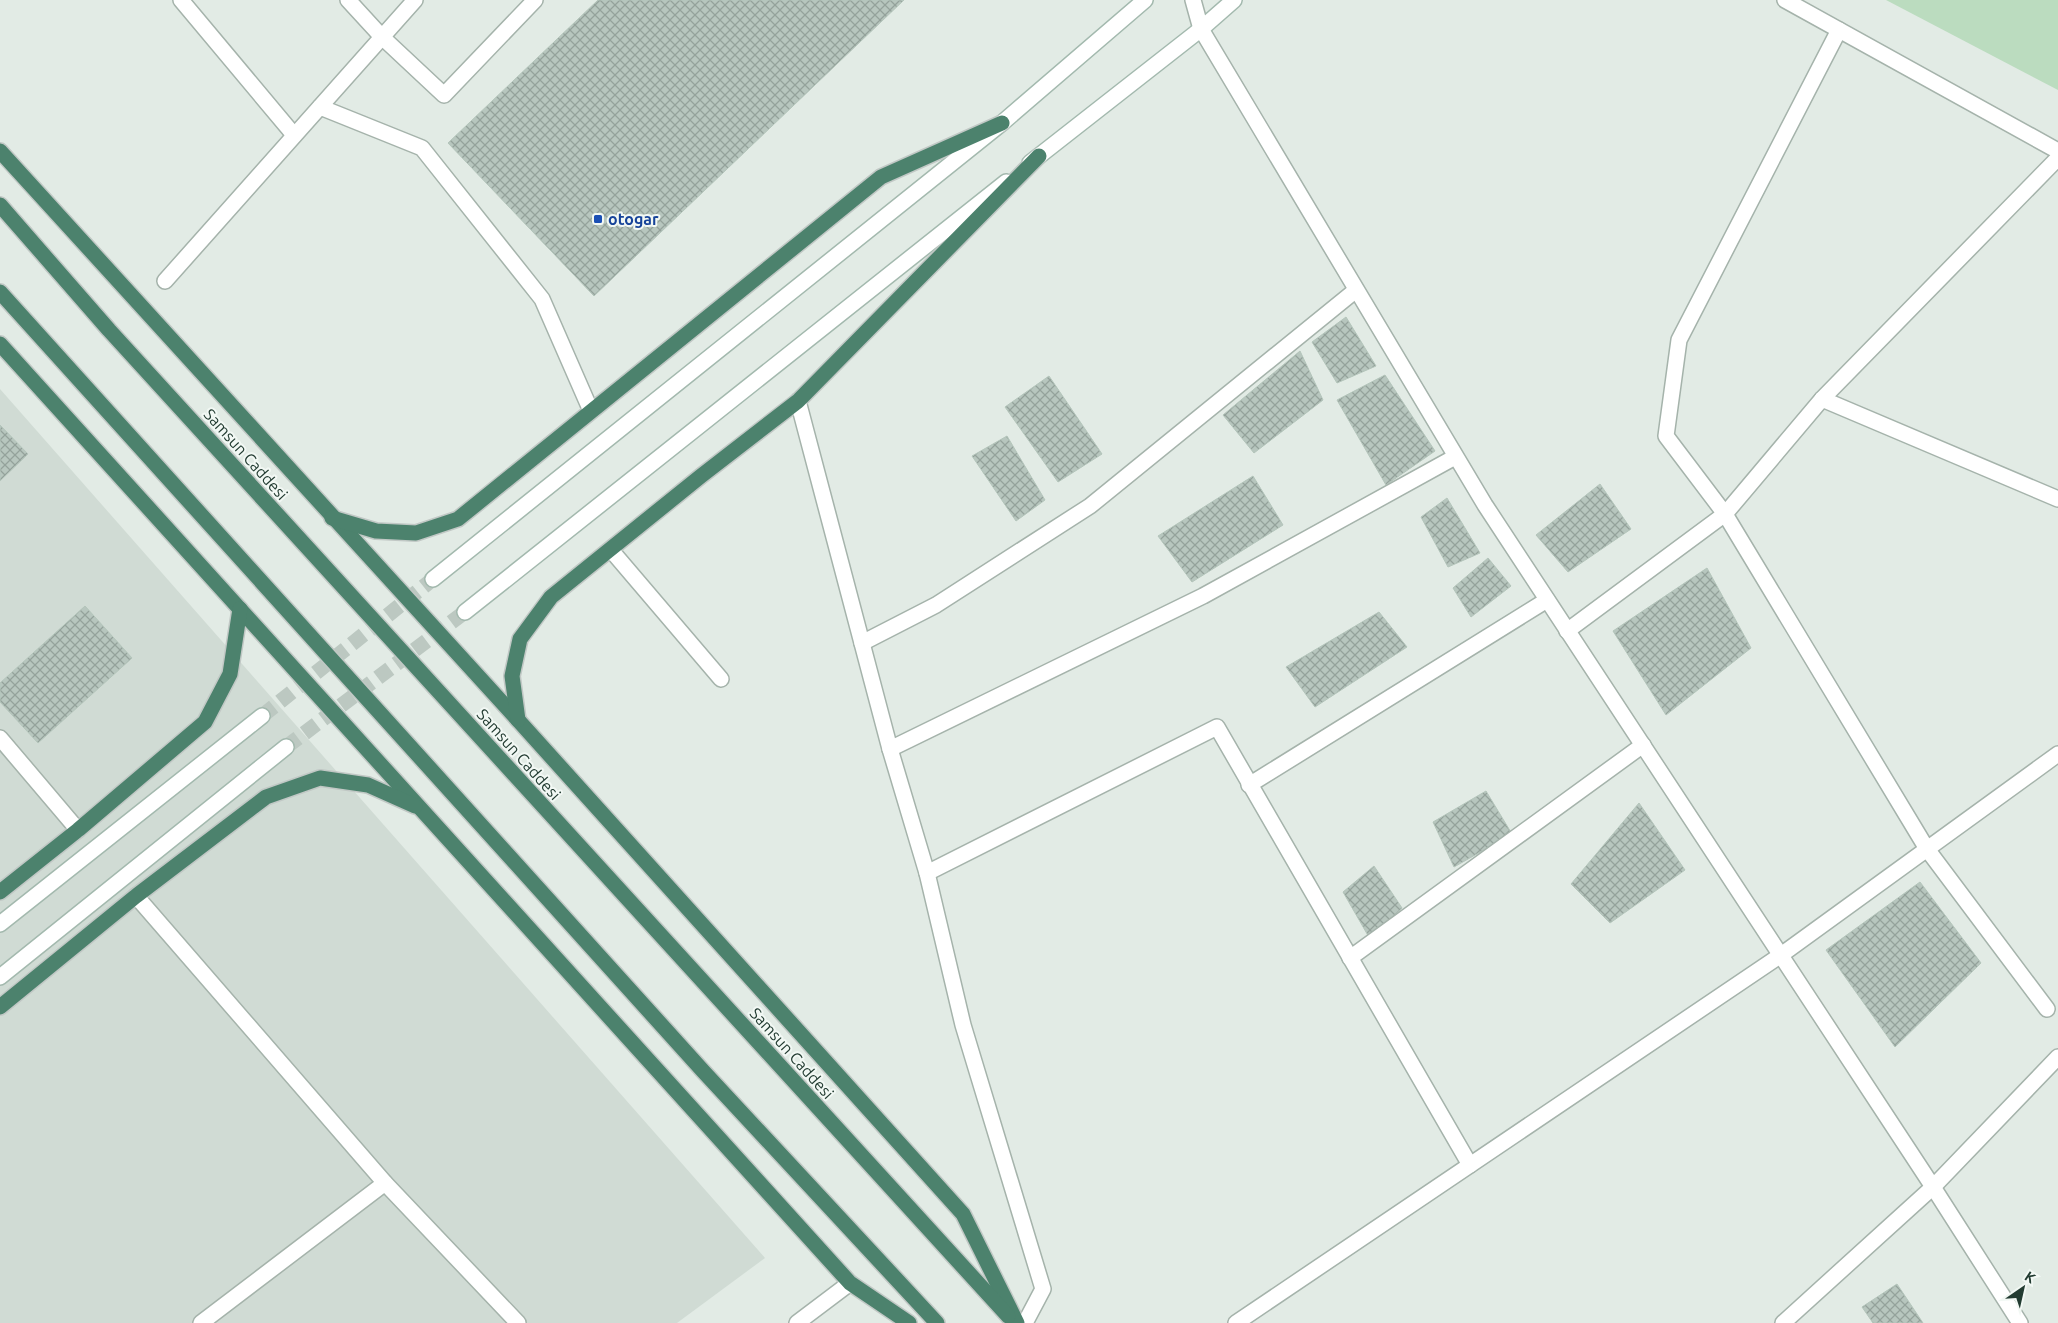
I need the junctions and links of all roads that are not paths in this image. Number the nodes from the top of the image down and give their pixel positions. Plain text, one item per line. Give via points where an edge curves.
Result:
1 (181, 0) edge
2 (348, 0) edge
3 (415, 0) edge
4 (534, 0) edge
5 (1145, 0) edge
6 (1193, 0) edge
7 (1234, 0) edge
8 (1785, 0) edge
9 (1202, 29) junction
10 (1839, 30) junction
11 (382, 37) junction
12 (320, 107) junction
13 (1002, 123) junction
14 (294, 135) junction
15 (0, 151) edge
16 (2058, 151) edge
17 (1039, 156) junction
18 (2058, 158) edge
19 (0, 205) edge
20 (165, 281) dead end
21 (1356, 290) junction
22 (0, 292) edge
23 (0, 344) edge
24 (1822, 399) junction
25 (798, 402) junction
26 (592, 411) junction
27 (1456, 457) junction
28 (2058, 499) edge
29 (1725, 514) junction
30 (332, 517) junction
31 (610, 550) junction
32 (433, 579) tunnel mouth
33 (1547, 600) junction
34 (240, 609) junction
35 (465, 612) tunnel mouth
36 (1567, 632) junction
37 (862, 643) junction
38 (721, 679) dead end
39 (262, 716) tunnel mouth
40 (518, 720) junction
41 (0, 738) edge
42 (1642, 746) junction
43 (286, 747) tunnel mouth
44 (890, 749) junction
45 (2058, 754) edge
46 (1249, 785) junction
47 (420, 809) junction
48 (78, 830) junction
49 (1927, 849) junction
50 (927, 873) junction
51 (0, 892) edge
52 (136, 896) junction
53 (0, 924) edge
54 (1781, 955) junction
55 (1350, 958) junction
56 (0, 977) edge
57 (0, 1007) edge
58 (2047, 1010) dead end
59 (2058, 1057) edge
60 (1470, 1165) junction
61 (385, 1183) junction
62 (1933, 1187) junction
63 (850, 1283) junction
64 (201, 1323) edge
65 (518, 1323) edge
66 (797, 1323) edge
67 (909, 1323) edge
68 (937, 1323) edge
69 (1016, 1323) edge
70 (1025, 1323) edge
71 (1236, 1323) edge
72 (1783, 1323) edge
73 (2020, 1323) edge

1 - 14 street
2 - 11 street
3 - 11 street
4 - 11 street via 444,95
5 - 13 street
6 - 9 street
7 - 9 street
8 - 10 street
9 - 17 street
9 - 21 street
10 - 16 street
10 - 29 street via 1679,340 1666,436
11 - 12 street
12 - 14 street
12 - 26 street via 422,148 542,299
13 - 26 highway via 881,177
13 - 32 street
14 - 20 street
15 - 30 highway
17 - 25 highway
17 - 35 street
18 - 24 street
19 - 69 highway, Samsun Caddesi via 109,330
21 - 27 street
21 - 37 street via 1090,506 936,605
22 - 68 highway via 696,1063
23 - 34 highway
24 - 28 street
24 - 29 street
25 - 31 highway
25 - 37 street
26 - 30 highway via 458,519 416,532 376,531
27 - 33 street
27 - 44 street via 1203,596
29 - 36 street
29 - 49 street
30 - 40 highway
31 - 38 street
31 - 40 highway via 551,597 520,639 512,676
33 - 36 street
33 - 46 street
34 - 47 highway
34 - 48 highway via 230,674 205,722
36 - 42 street
37 - 44 street
39 - 53 street
40 - 69 highway via 963,1214
41 - 48 street
42 - 54 street
42 - 55 street
43 - 56 street
44 - 50 street
45 - 49 street
46 - 50 street via 1217,727
46 - 55 street
47 - 52 highway via 368,785 320,778 266,797
47 - 63 highway
48 - 51 highway
49 - 54 street
49 - 58 street
50 - 70 street via 963,1025 1043,1289
52 - 57 highway
52 - 61 street
54 - 60 street
54 - 62 street
55 - 60 street
59 - 62 street
60 - 71 street
61 - 64 street
61 - 65 street
62 - 72 street
62 - 73 street
63 - 66 street
63 - 67 highway

